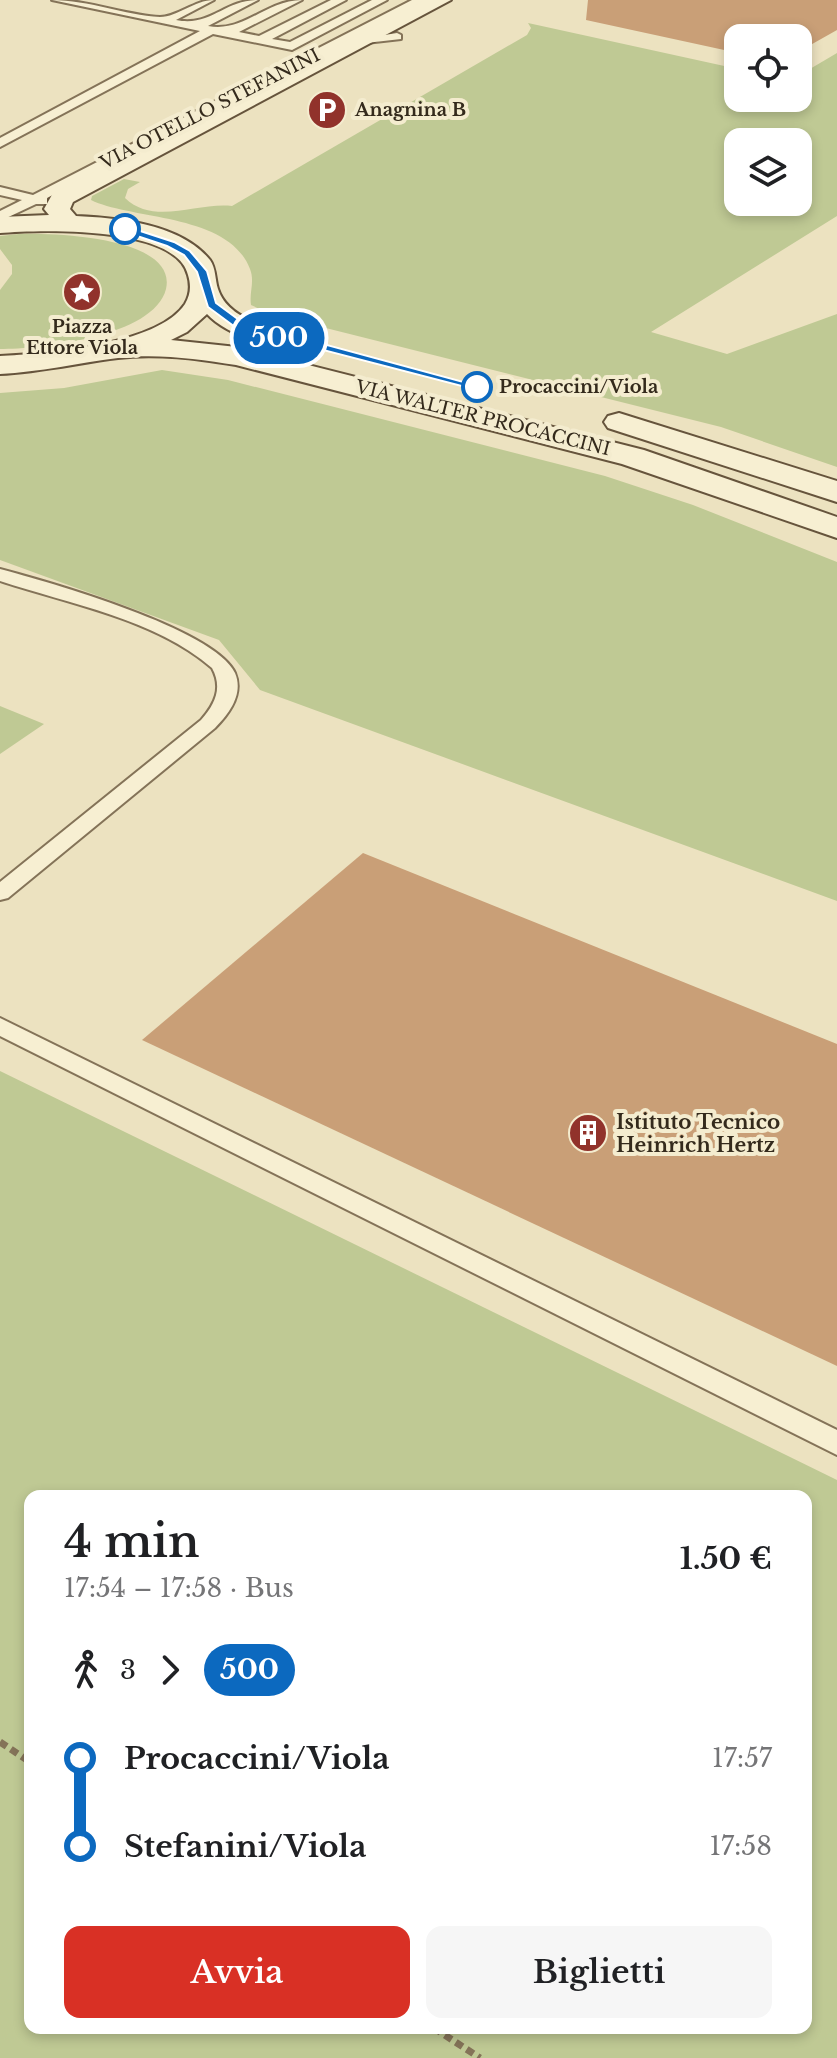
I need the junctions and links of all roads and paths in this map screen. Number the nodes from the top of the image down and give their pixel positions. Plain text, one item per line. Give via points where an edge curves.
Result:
1 (118, 0) edge
2 (208, 0) edge
3 (252, 0) edge
4 (296, 0) edge
5 (340, 0) edge
6 (381, 0) edge
7 (441, 0) edge
8 (68, 1) edge
9 (155, 5) dead end
10 (100, 8) junction
11 (133, 15) junction
12 (164, 21) junction
13 (196, 27) junction
14 (399, 27) edge
15 (211, 30) junction
16 (228, 33) junction
17 (260, 40) junction
18 (0, 143) edge
19 (0, 191) edge
20 (54, 210) junction
21 (0, 217) edge
22 (0, 225) edge
23 (205, 290) junction
24 (121, 349) junction
25 (386, 364) dead end
26 (0, 365) edge
27 (597, 417) dead end
28 (837, 492) edge
29 (837, 528) edge
30 (0, 575) edge
31 (0, 893) edge
32 (0, 1026) edge
33 (837, 1443) edge
34 (0, 1742) edge
35 (24, 1758) edge
36 (443, 2034) edge
37 (480, 2058) edge

1 - 10 lane
2 - 12 lane
3 - 13 lane
4 - 16 lane
5 - 17 lane
6 - 17 lane via 292,46
7 - 14 street, VIA OTELLO STEFANINI
8 - 10 lane
9 - 11 lane
10 - 11 lane
11 - 12 lane
12 - 13 lane
13 - 15 lane
14 - 20 lane, VIA OTELLO STEFANINI
14 - 20 street, VIA OTELLO STEFANINI via 62,198
15 - 16 lane
15 - 18 lane
16 - 17 lane
19 - 20 lane
20 - 21 lane, VIA OTELLO STEFANINI
20 - 22 street
20 - 23 street via 171,244 198,265
23 - 24 street via 197,306 169,329
23 - 25 street, VIA WALTER PROCACCINI via 219,313 251,329
24 - 26 street
24 - 29 street, VIA WALTER PROCACCINI via 182,348 252,360 633,457
27 - 28 street, VIA WALTER PROCACCINI
30 - 31 lane via 201,649 222,668 228,689 220,712 208,724
32 - 33 lane
34 - 35 path
36 - 37 path

